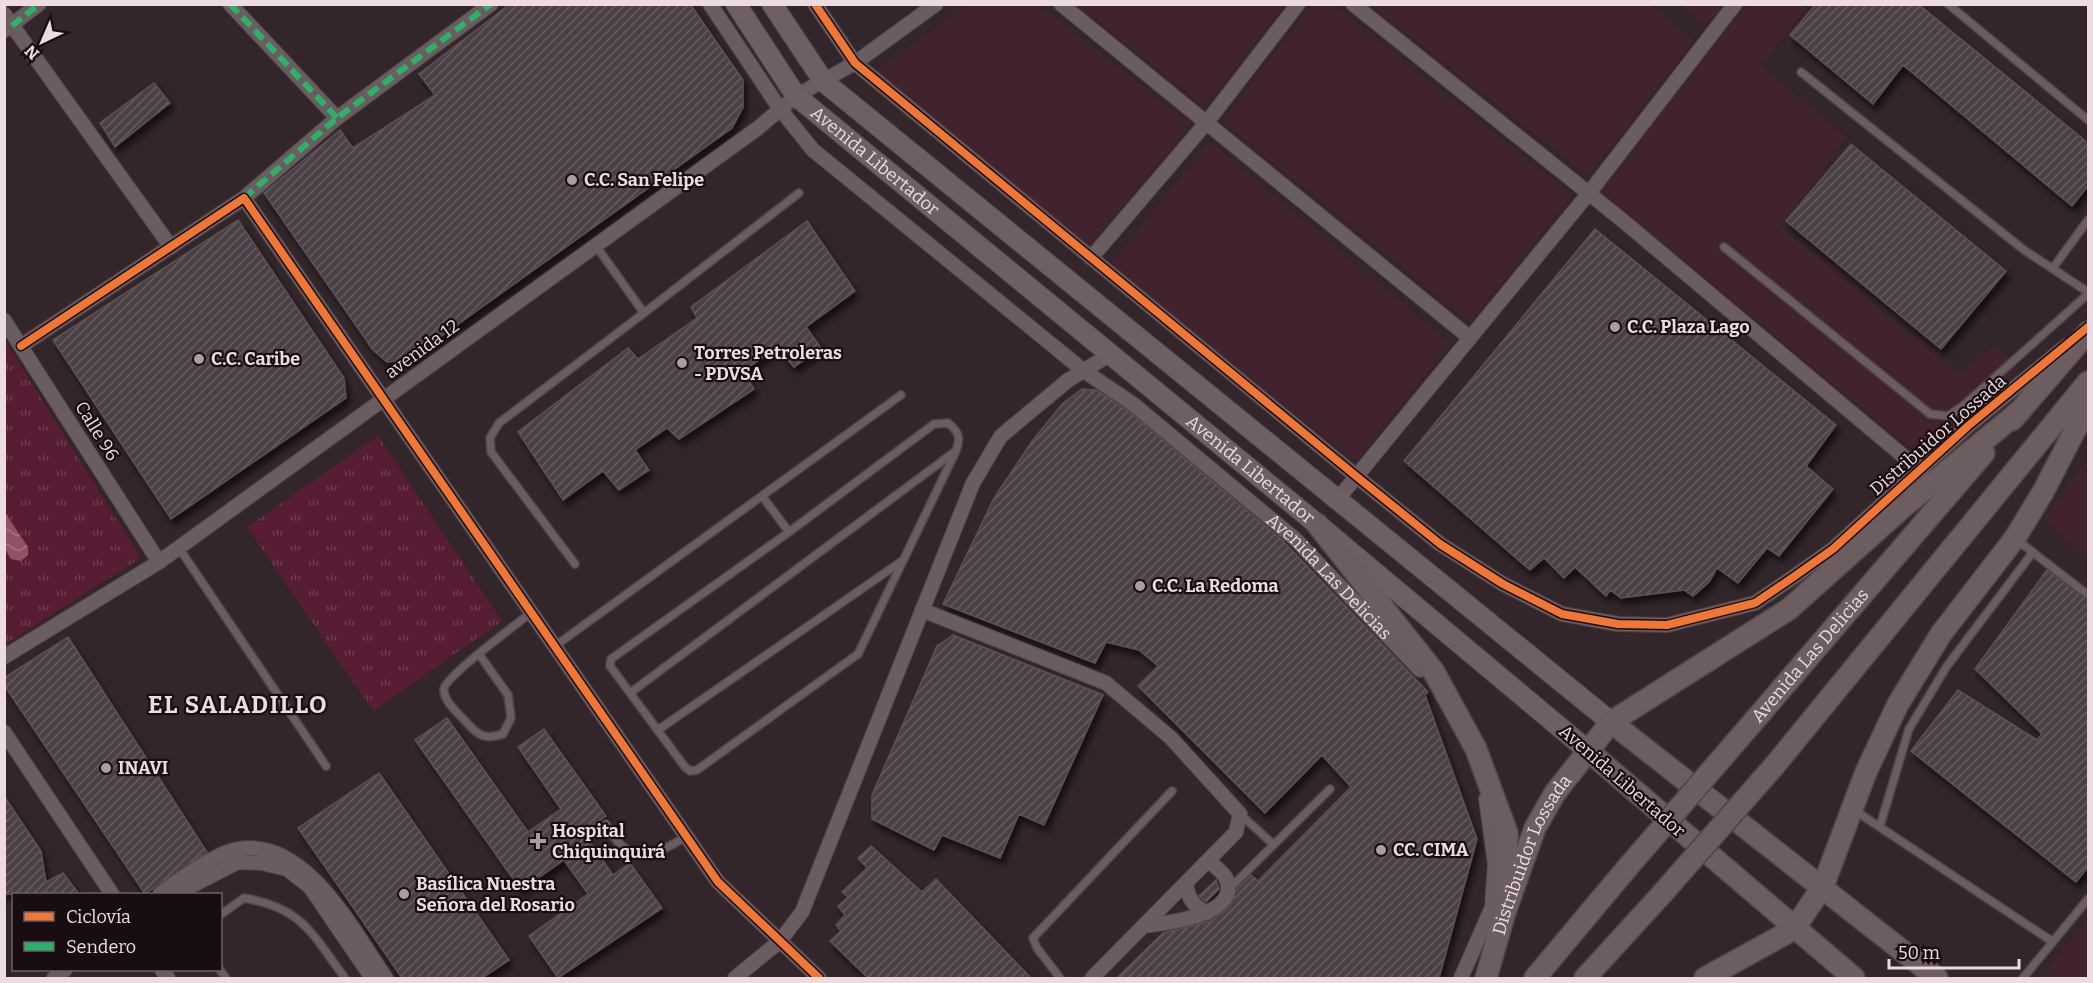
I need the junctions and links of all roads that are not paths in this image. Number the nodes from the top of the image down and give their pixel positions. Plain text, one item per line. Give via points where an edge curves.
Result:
1 (39, 4) edge
2 (230, 4) edge
3 (491, 4) edge
4 (710, 4) edge
5 (736, 4) edge
6 (772, 4) edge
7 (815, 4) edge
8 (936, 4) edge
9 (1061, 4) edge
10 (1298, 4) edge
11 (1353, 4) edge
12 (1735, 4) edge
13 (1948, 4) edge
14 (7, 23) edge
15 (855, 63) junction
16 (1801, 72) dead end
17 (824, 82) junction
18 (796, 96) junction
19 (780, 109) junction
20 (337, 118) junction
21 (2088, 120) edge
22 (1207, 122) junction
23 (799, 193) dead end
24 (1589, 193) junction
25 (244, 198) junction
26 (2088, 220) edge
27 (596, 246) junction
28 (171, 247) junction
29 (1724, 247) dead end
30 (1091, 258) junction
31 (2053, 268) junction
32 (2088, 293) edge
33 (644, 313) junction
34 (4, 320) edge
35 (2088, 327) edge
36 (2088, 332) edge
37 (1470, 338) junction
38 (21, 346) junction
39 (1109, 355) junction
40 (1084, 371) junction
41 (2088, 382) edge
42 (902, 395) dead end
43 (383, 400) junction
44 (2088, 405) edge
45 (2021, 410) junction
46 (956, 452) junction
47 (1921, 471) junction
48 (1356, 476) junction
49 (762, 496) junction
50 (1337, 500) junction
51 (1317, 524) junction
52 (789, 532) junction
53 (2015, 538) junction
54 (179, 548) junction
55 (2033, 552) junction
56 (904, 560) junction
57 (159, 562) junction
58 (576, 564) dead end
59 (2088, 595) edge
60 (922, 610) junction
61 (532, 612) junction
62 (555, 646) junction
63 (479, 654) junction
64 (4, 657) edge
65 (630, 693) junction
66 (1611, 722) junction
67 (657, 730) junction
68 (4, 732) edge
69 (1587, 750) junction
70 (326, 766) dead end
71 (1330, 789) dead end
72 (1172, 791) dead end
73 (1852, 808) junction
74 (1240, 814) junction
75 (606, 824) dead end
76 (1880, 826) junction
77 (687, 836) junction
78 (1274, 844) junction
79 (1209, 861) junction
80 (1186, 883) junction
81 (1822, 886) junction
82 (1228, 890) junction
83 (111, 893) edge
84 (161, 893) edge
85 (178, 893) edge
86 (2088, 899) edge
87 (1505, 912) junction
88 (1207, 913) junction
89 (222, 914) edge
90 (1788, 923) junction
91 (1144, 926) junction
92 (780, 940) junction
93 (2053, 942) junction
94 (345, 978) edge
95 (372, 978) edge
96 (386, 978) edge
97 (735, 978) edge
98 (819, 978) edge
99 (1060, 978) edge
100 (1092, 978) edge
101 (1461, 978) edge
102 (1486, 978) edge
103 (1535, 978) edge
104 (1585, 978) edge
105 (1705, 978) edge
106 (1854, 978) edge
107 (1937, 978) edge
108 (2023, 978) edge

1 - 14 street
2 - 20 street
3 - 20 street
4 - 19 street, Avenida Las Delicias
5 - 18 main road, Avenida Libertador
6 - 17 main road, Avenida Libertador
7 - 15 street, Distribuidor Lossada
8 - 15 street, avenida 12
9 - 22 street
10 - 22 street
11 - 24 street
12 - 24 street
13 - 21 lane
14 - 28 street
15 - 17 street, avenida 12
15 - 30 street, Distribuidor Lossada
16 - 31 lane via 2024,250
17 - 18 street, avenida 12
17 - 50 main road, Avenida Libertador
18 - 19 street, avenida 12
18 - 39 main road, Avenida Libertador
19 - 27 street, avenida 12
19 - 40 street, Avenida Las Delicias via 813,150
20 - 25 street
22 - 30 street
22 - 37 street
23 - 33 lane
24 - 37 street
24 - 47 street
25 - 28 street
25 - 43 street
26 - 31 lane
27 - 33 lane
27 - 43 street, avenida 12
28 - 38 street
29 - 32 lane via 1930,414 1948,416 1964,405
30 - 48 street, Distribuidor Lossada
31 - 32 lane
33 - 58 lane via 499,423 490,438 491,452
34 - 38 street, Calle 96
35 - 47 street, Distribuidor Lossada via 1968,426
36 - 45 main road, Avenida Las Delicias
37 - 48 street
38 - 57 street, Calle 96
39 - 40 street
39 - 51 main road, Avenida Libertador
40 - 60 street via 1001,436 973,483
40 - 101 street, Avenida Las Delicias via 1133,404 1295,538 1426,677 1462,739 1488,806 1494,853 1492,907
41 - 104 main road, bridge via 1774,765
42 - 49 lane
43 - 54 street, avenida 12
43 - 61 street
44 - 53 main road
45 - 66 main road, Distribuidor Lossada via 1902,508 1789,609
45 - 103 main road, Avenida Las Delicias, bridge
46 - 52 lane via 960,441 957,431 948,423 934,424
46 - 56 lane
46 - 65 lane
47 - 48 street, Distribuidor Lossada via 1833,549 1755,603 1668,625 1618,624 1562,614 1503,584 1440,544
48 - 50 street
49 - 52 lane
49 - 62 lane
50 - 66 main road, Avenida Libertador
51 - 69 main road, Avenida Libertador
51 - 87 main road via 1434,672 1476,748 1507,833
52 - 65 lane via 611,659 610,666
53 - 55 lane
53 - 73 main road via 1941,634 1898,704
54 - 57 street, avenida 12
54 - 70 lane
55 - 59 lane
55 - 76 lane via 1947,666 1909,729
56 - 67 lane
56 - 67 lane via 858,654 697,770 685,767
57 - 64 street, avenida 12
60 - 74 street via 1106,683 1171,738
60 - 92 street via 802,912
61 - 62 street
61 - 63 lane
62 - 77 street
63 - 63 lane via 446,682 443,691 477,734 490,738 503,734 511,718 508,695
65 - 67 lane
66 - 69 main road, Distribuidor Lossada
66 - 81 main road, Avenida Libertador
68 - 83 street
69 - 87 main road, Distribuidor Lossada via 1535,828
69 - 90 main road, Avenida Libertador
71 - 78 lane
72 - 99 lane via 1033,938 1036,948
73 - 76 lane
73 - 81 main road
74 - 78 lane
74 - 79 street via 1236,832
75 - 77 lane via 627,851 647,855 665,851
76 - 93 lane
77 - 92 street via 718,882
78 - 82 lane
79 - 80 street
79 - 82 street via 1226,876
80 - 88 street via 1196,908
80 - 91 street
81 - 90 main road
81 - 107 main road, Avenida Libertador
82 - 88 street via 1221,903
84 - 96 street via 234,849 261,850 291,859 316,879
85 - 95 street via 238,862 287,869 310,887
86 - 93 lane
87 - 102 main road, Distribuidor Lossada
88 - 91 street via 1185,921
89 - 94 lane via 244,898 286,909 305,925
90 - 105 main road
90 - 106 main road, Avenida Libertador
91 - 100 street
92 - 97 street
92 - 98 street
93 - 108 lane

